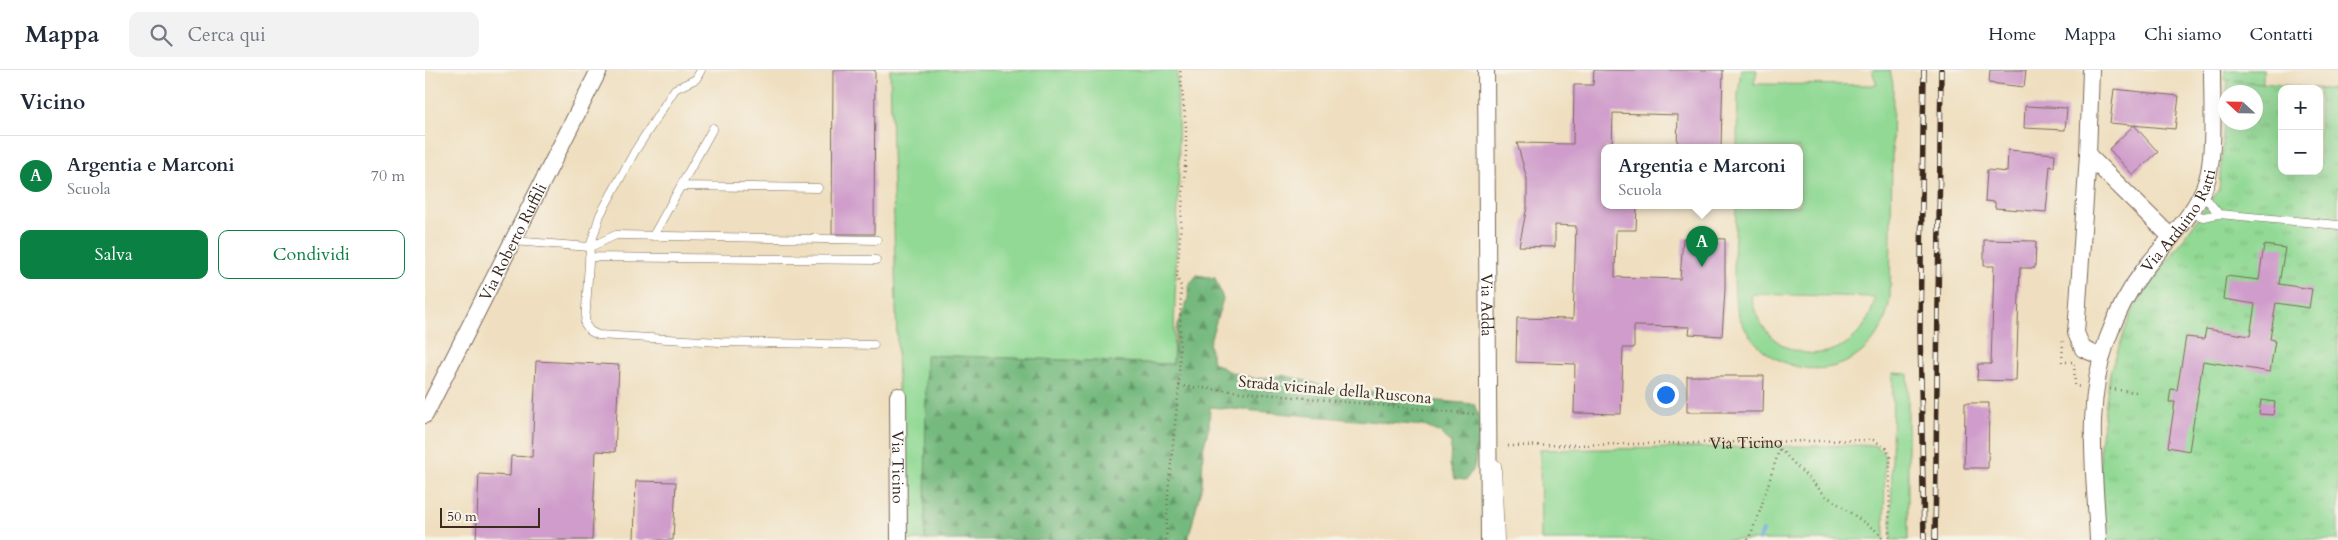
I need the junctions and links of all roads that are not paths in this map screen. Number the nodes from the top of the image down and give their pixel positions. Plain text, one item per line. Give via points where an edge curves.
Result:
1 (599, 70) edge
2 (701, 70) edge
3 (1486, 70) edge
4 (2091, 70) edge
5 (2212, 70) edge
6 (713, 128) dead end
7 (2088, 156) junction
8 (681, 186) junction
9 (818, 188) dead end
10 (2200, 197) junction
11 (2191, 213) junction
12 (2219, 214) junction
13 (2338, 225) edge
14 (653, 236) junction
15 (2171, 237) junction
16 (877, 240) dead end
17 (513, 241) junction
18 (590, 247) junction
19 (589, 257) junction
20 (876, 260) dead end
21 (874, 345) dead end
22 (2102, 357) junction
23 (899, 396) dead end
24 (425, 415) edge
25 (1489, 460) junction
26 (899, 540) edge
27 (1489, 540) edge
28 (1500, 540) edge
29 (2099, 540) edge

1 - 17 street, Via Roberto Ruffili
2 - 18 lane via 696,79 675,89 635,151 600,216
3 - 25 street, Via Adda
4 - 7 street
5 - 10 street, Via Arduino Ratti via 2210,166
6 - 8 lane
7 - 15 street
7 - 22 street via 2075,333 2083,349
8 - 9 lane
8 - 14 lane
10 - 11 street, Via Arduino Ratti
10 - 12 lane
11 - 12 lane via 2203,216
11 - 15 street, Via Arduino Ratti
12 - 13 lane
14 - 16 lane
14 - 18 lane via 616,235
15 - 22 street, Via Arduino Ratti via 2127,296
17 - 18 lane
17 - 24 street, Via Roberto Ruffili
18 - 19 lane
19 - 20 lane
19 - 21 lane via 585,324 598,335 720,342
22 - 29 street, Via Arduino Ratti via 2091,423
23 - 26 street, Via Ticino
25 - 27 street, Via Adda
25 - 28 lane via 1497,465

